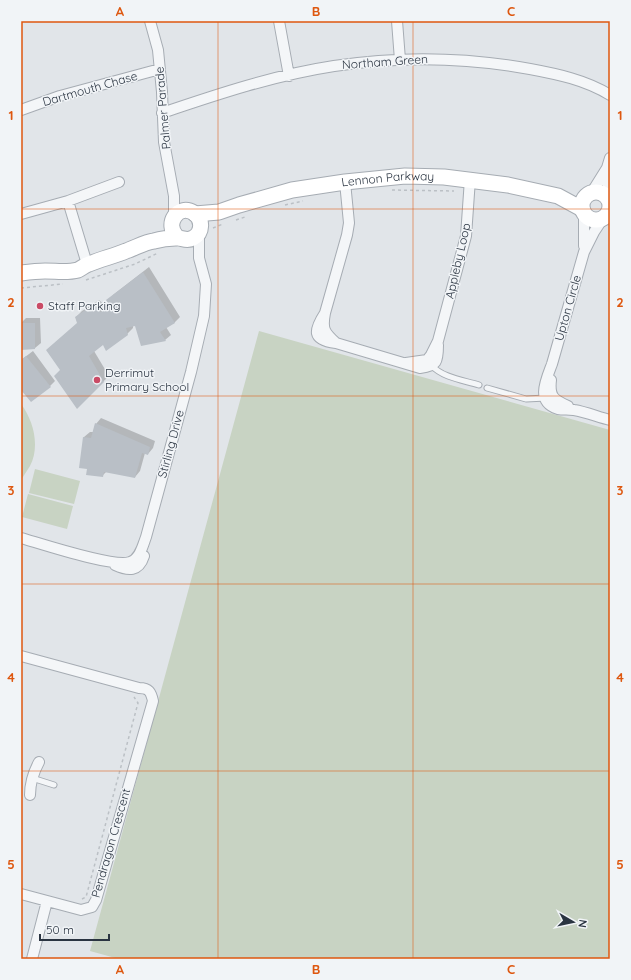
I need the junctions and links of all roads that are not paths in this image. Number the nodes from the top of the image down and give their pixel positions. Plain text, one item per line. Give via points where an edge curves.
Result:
1 (150, 21) edge
2 (279, 21) edge
3 (397, 21) edge
4 (400, 60) junction
5 (160, 69) junction
6 (289, 76) junction
7 (610, 95) edge
8 (21, 110) edge
9 (162, 114) junction
10 (608, 163) edge
11 (119, 182) dead end
12 (345, 182) junction
13 (470, 186) junction
14 (590, 193) junction
15 (174, 196) junction
16 (558, 196) junction
17 (68, 201) junction
18 (608, 209) edge
19 (583, 212) junction
20 (193, 213) junction
21 (21, 214) edge
22 (224, 217) junction
23 (173, 219) junction
24 (203, 230) junction
25 (179, 238) junction
26 (157, 246) junction
27 (584, 252) junction
28 (199, 258) junction
29 (87, 264) junction
30 (21, 273) edge
31 (429, 363) junction
32 (479, 385) dead end
33 (487, 388) dead end
34 (549, 398) junction
35 (610, 420) edge
36 (21, 538) edge
37 (21, 656) edge
38 (39, 762) dead end
39 (21, 775) edge
40 (32, 778) junction
41 (54, 785) dead end
42 (30, 795) dead end
43 (21, 894) edge
44 (47, 901) junction
45 (32, 959) edge

1 - 5 street, Palmer Parade
2 - 6 street
3 - 4 street
4 - 6 street, Northam Green via 334,66
4 - 7 street, Northam Green via 465,60 518,67 575,80
5 - 8 street, Dartmouth Chase via 60,96
5 - 9 street, Palmer Parade
6 - 9 street, Northam Green via 209,97
9 - 15 street, Palmer Parade via 164,142
10 - 14 street
10 - 18 street
11 - 17 street
12 - 13 street, Lennon Parkway via 405,176 444,177
12 - 22 street, Lennon Parkway via 292,190 257,199
12 - 31 street via 349,222 347,235 321,333 336,343 420,368
13 - 16 street, Lennon Parkway via 508,185
13 - 31 street, Appleby Loop via 466,236 438,342 437,358 435,364
14 - 16 street, Lennon Parkway
14 - 18 street via 601,192
14 - 19 street via 582,201
15 - 20 street
15 - 23 street, Palmer Parade
16 - 19 street, Lennon Parkway
17 - 21 street
17 - 29 street
18 - 19 street via 600,219 591,219
18 - 27 street, Upton Circle
19 - 27 street, Upton Circle
20 - 22 street, Lennon Parkway
20 - 23 street, Lennon Parkway via 180,212
20 - 24 street via 200,220
22 - 24 street, Lennon Parkway
23 - 25 street via 172,230
23 - 26 street, Lennon Parkway
24 - 25 street, Lennon Parkway via 189,240
24 - 28 street, Stirling Drive
25 - 26 street, Lennon Parkway
25 - 28 street, Stirling Drive via 190,245
26 - 29 street, Lennon Parkway
27 - 34 street, Upton Circle via 552,364
28 - 36 street, Stirling Drive via 206,284 202,324 190,378 140,553 135,560 126,563 109,562
29 - 30 street, Lennon Parkway via 71,272
31 - 32 lane via 437,372
33 - 34 lane via 526,399
34 - 35 street via 573,410
37 - 44 street, Pendragon Crescent via 144,693 150,709 96,900 92,906 81,910
38 - 40 street
39 - 40 street
40 - 41 lane
40 - 42 street
43 - 44 street, Pendragon Crescent
44 - 45 street

